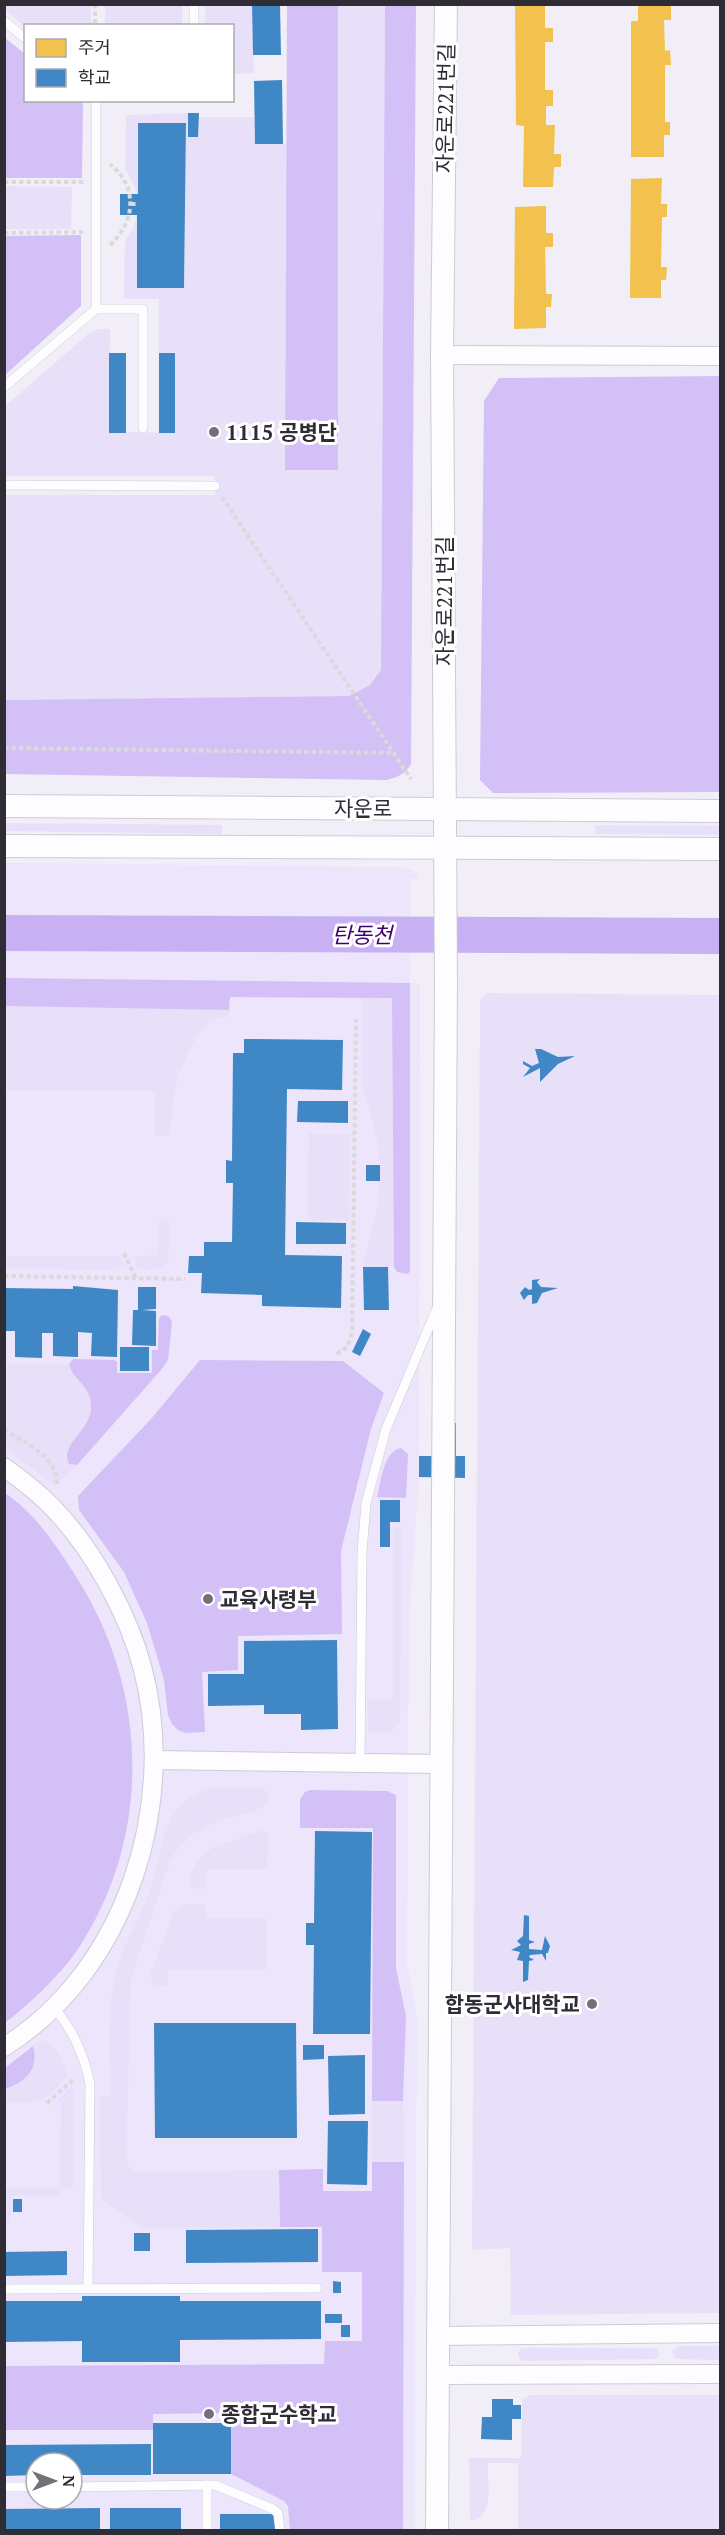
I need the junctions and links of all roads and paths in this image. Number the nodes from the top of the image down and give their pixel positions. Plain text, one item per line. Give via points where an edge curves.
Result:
1 (95, 4) edge
2 (194, 4) edge
3 (446, 4) edge
4 (4, 21) edge
5 (95, 24) edge
6 (194, 24) edge
7 (24, 37) edge
8 (96, 102) edge
9 (114, 167) dead end
10 (4, 182) edge
11 (96, 182) junction
12 (131, 204) junction
13 (137, 204) dead end
14 (4, 232) edge
15 (96, 232) junction
16 (113, 242) dead end
17 (96, 309) junction
18 (442, 355) junction
19 (720, 356) edge
20 (4, 387) edge
21 (143, 428) dead end
22 (4, 485) edge
23 (215, 486) joint
24 (4, 748) edge
25 (394, 753) junction
26 (411, 779) dead end
27 (4, 806) edge
28 (445, 808) junction
29 (720, 811) edge
30 (4, 846) edge
31 (445, 848) junction
32 (720, 849) edge
33 (356, 1019) dead end
34 (124, 1253) dead end
35 (4, 1276) edge
36 (136, 1278) junction
37 (185, 1279) dead end
38 (444, 1292) junction
39 (338, 1354) dead end
40 (4, 1430) edge
41 (4, 1467) edge
42 (56, 1490) dead end
43 (153, 1760) junction
44 (360, 1763) junction
45 (441, 1764) junction
46 (54, 2007) junction
47 (4, 2047) edge
48 (73, 2080) dead end
49 (47, 2103) dead end
50 (317, 2288) dead end
51 (4, 2289) edge
52 (88, 2289) junction
53 (720, 2333) edge
54 (438, 2336) junction
55 (720, 2374) edge
56 (437, 2375) junction
57 (207, 2485) junction
58 (4, 2487) edge
59 (24, 2487) edge
60 (84, 2487) edge
61 (207, 2530) edge
62 (280, 2530) edge
63 (436, 2530) edge

1 - 5 path
2 - 6 lane
3 - 18 street, 자운로221번길
4 - 7 lane
8 - 11 lane
9 - 12 path via 126,183
10 - 11 path
11 - 15 lane
12 - 13 path
12 - 16 path via 126,225
14 - 15 path
15 - 17 lane
17 - 20 lane
17 - 21 lane via 143,309
18 - 19 street
18 - 28 street, 자운로221번길
22 - 23 lane
23 - 25 path
24 - 25 path
25 - 26 path
27 - 28 street, 자운로
28 - 29 street, 자운로
28 - 31 street, 자운로221번길
30 - 31 street, 자운로
31 - 32 street, 자운로
31 - 38 street, 자운로221번길
33 - 39 path via 352,1333 347,1347
34 - 36 path
35 - 36 path
36 - 37 path
38 - 44 lane via 386,1429 366,1503
38 - 45 street, 자운로221번길
40 - 42 path via 44,1456 57,1476
41 - 43 street via 54,1509 112,1591 143,1668 151,1709
43 - 44 street
43 - 46 street via 147,1829 119,1916 80,1979
44 - 45 street
45 - 54 street, 자운로221번길
46 - 47 street
46 - 52 lane via 77,2040 90,2084
48 - 49 path
50 - 52 lane
51 - 52 lane
53 - 54 street
54 - 56 street, 자운로221번길
55 - 56 street
56 - 63 street, 자운로221번길
57 - 60 lane
57 - 61 lane
57 - 62 lane via 273,2509 278,2513
58 - 59 lane

